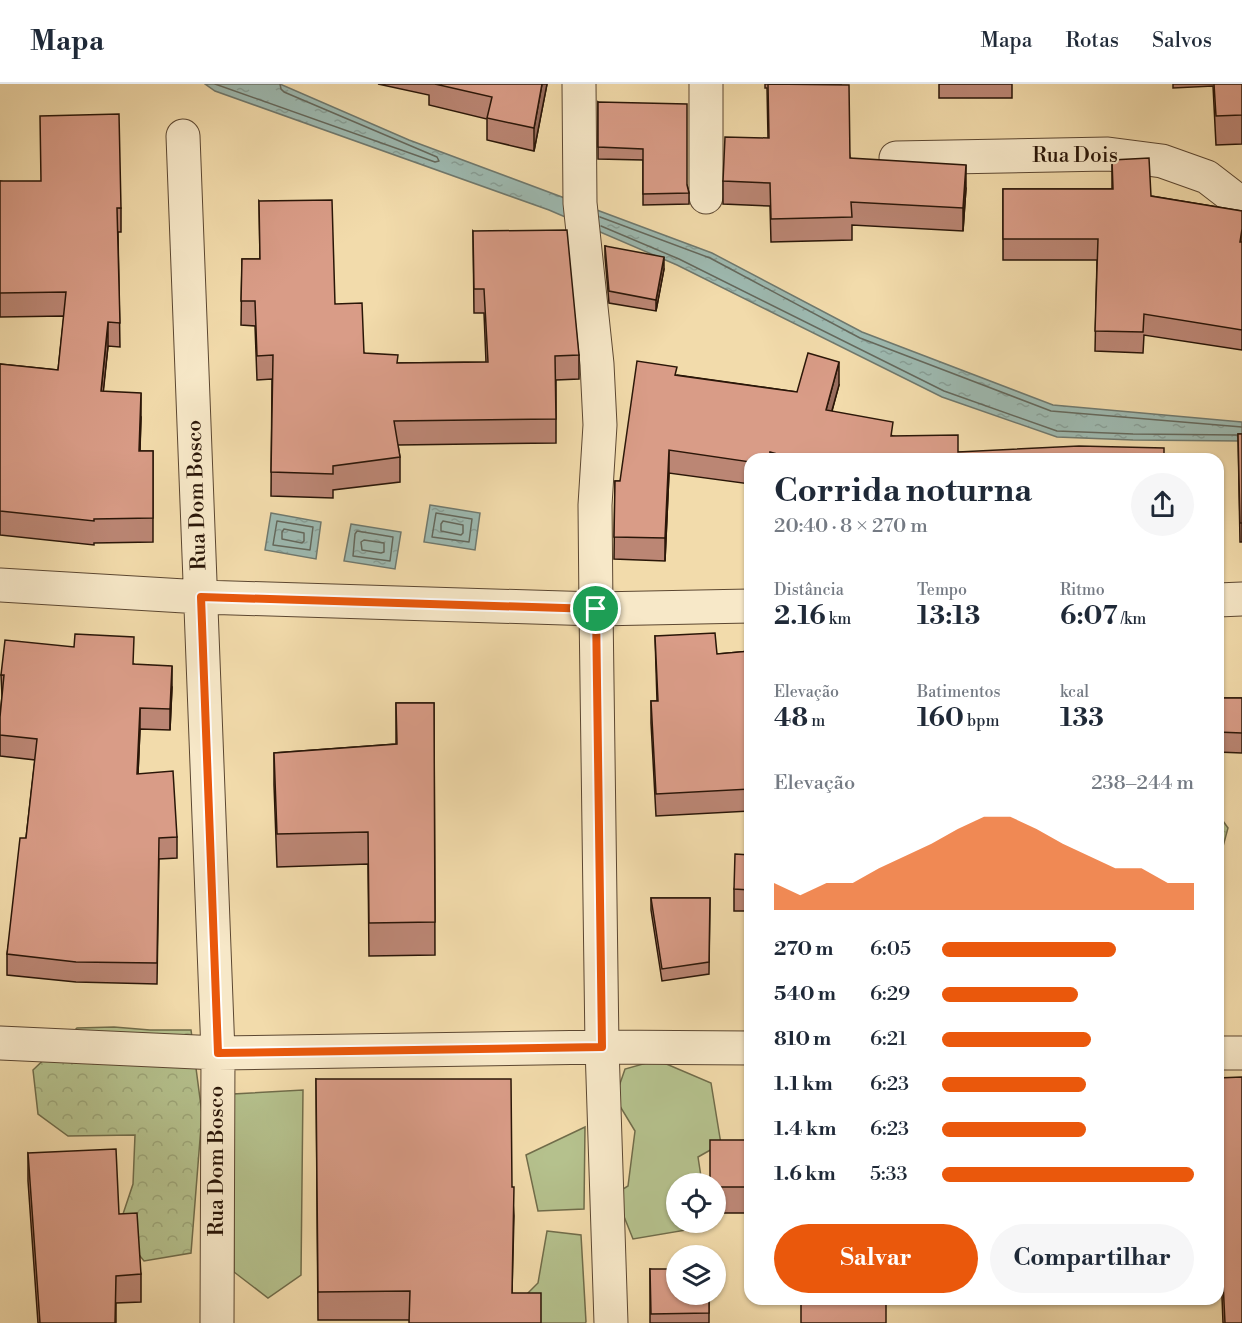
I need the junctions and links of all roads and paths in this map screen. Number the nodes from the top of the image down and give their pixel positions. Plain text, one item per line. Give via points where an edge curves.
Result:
1 (579, 84) edge
2 (706, 84) edge
3 (183, 136) dead end
4 (896, 158) edge
5 (706, 197) dead end
6 (1242, 204) edge
7 (0, 585) edge
8 (201, 597) junction
9 (1242, 599) edge
10 (1224, 600) edge
11 (744, 606) edge
12 (596, 609) junction
13 (0, 1043) edge
14 (602, 1047) junction
15 (744, 1048) edge
16 (218, 1053) junction
17 (1224, 1053) edge
18 (1242, 1053) edge
19 (217, 1323) edge
20 (610, 1323) edge

1 - 12 street via 580,203 600,425 595,505
2 - 5 street
3 - 8 street, Rua Dom Bosco
4 - 6 street, Rua Dois via 1108,154 1162,161 1207,177
7 - 8 street
8 - 12 street
8 - 16 street, Rua Dom Bosco
9 - 10 street
11 - 12 street
12 - 14 street
13 - 16 street
14 - 15 street
14 - 16 street
14 - 20 street
16 - 19 street, Rua Dom Bosco
17 - 18 street

